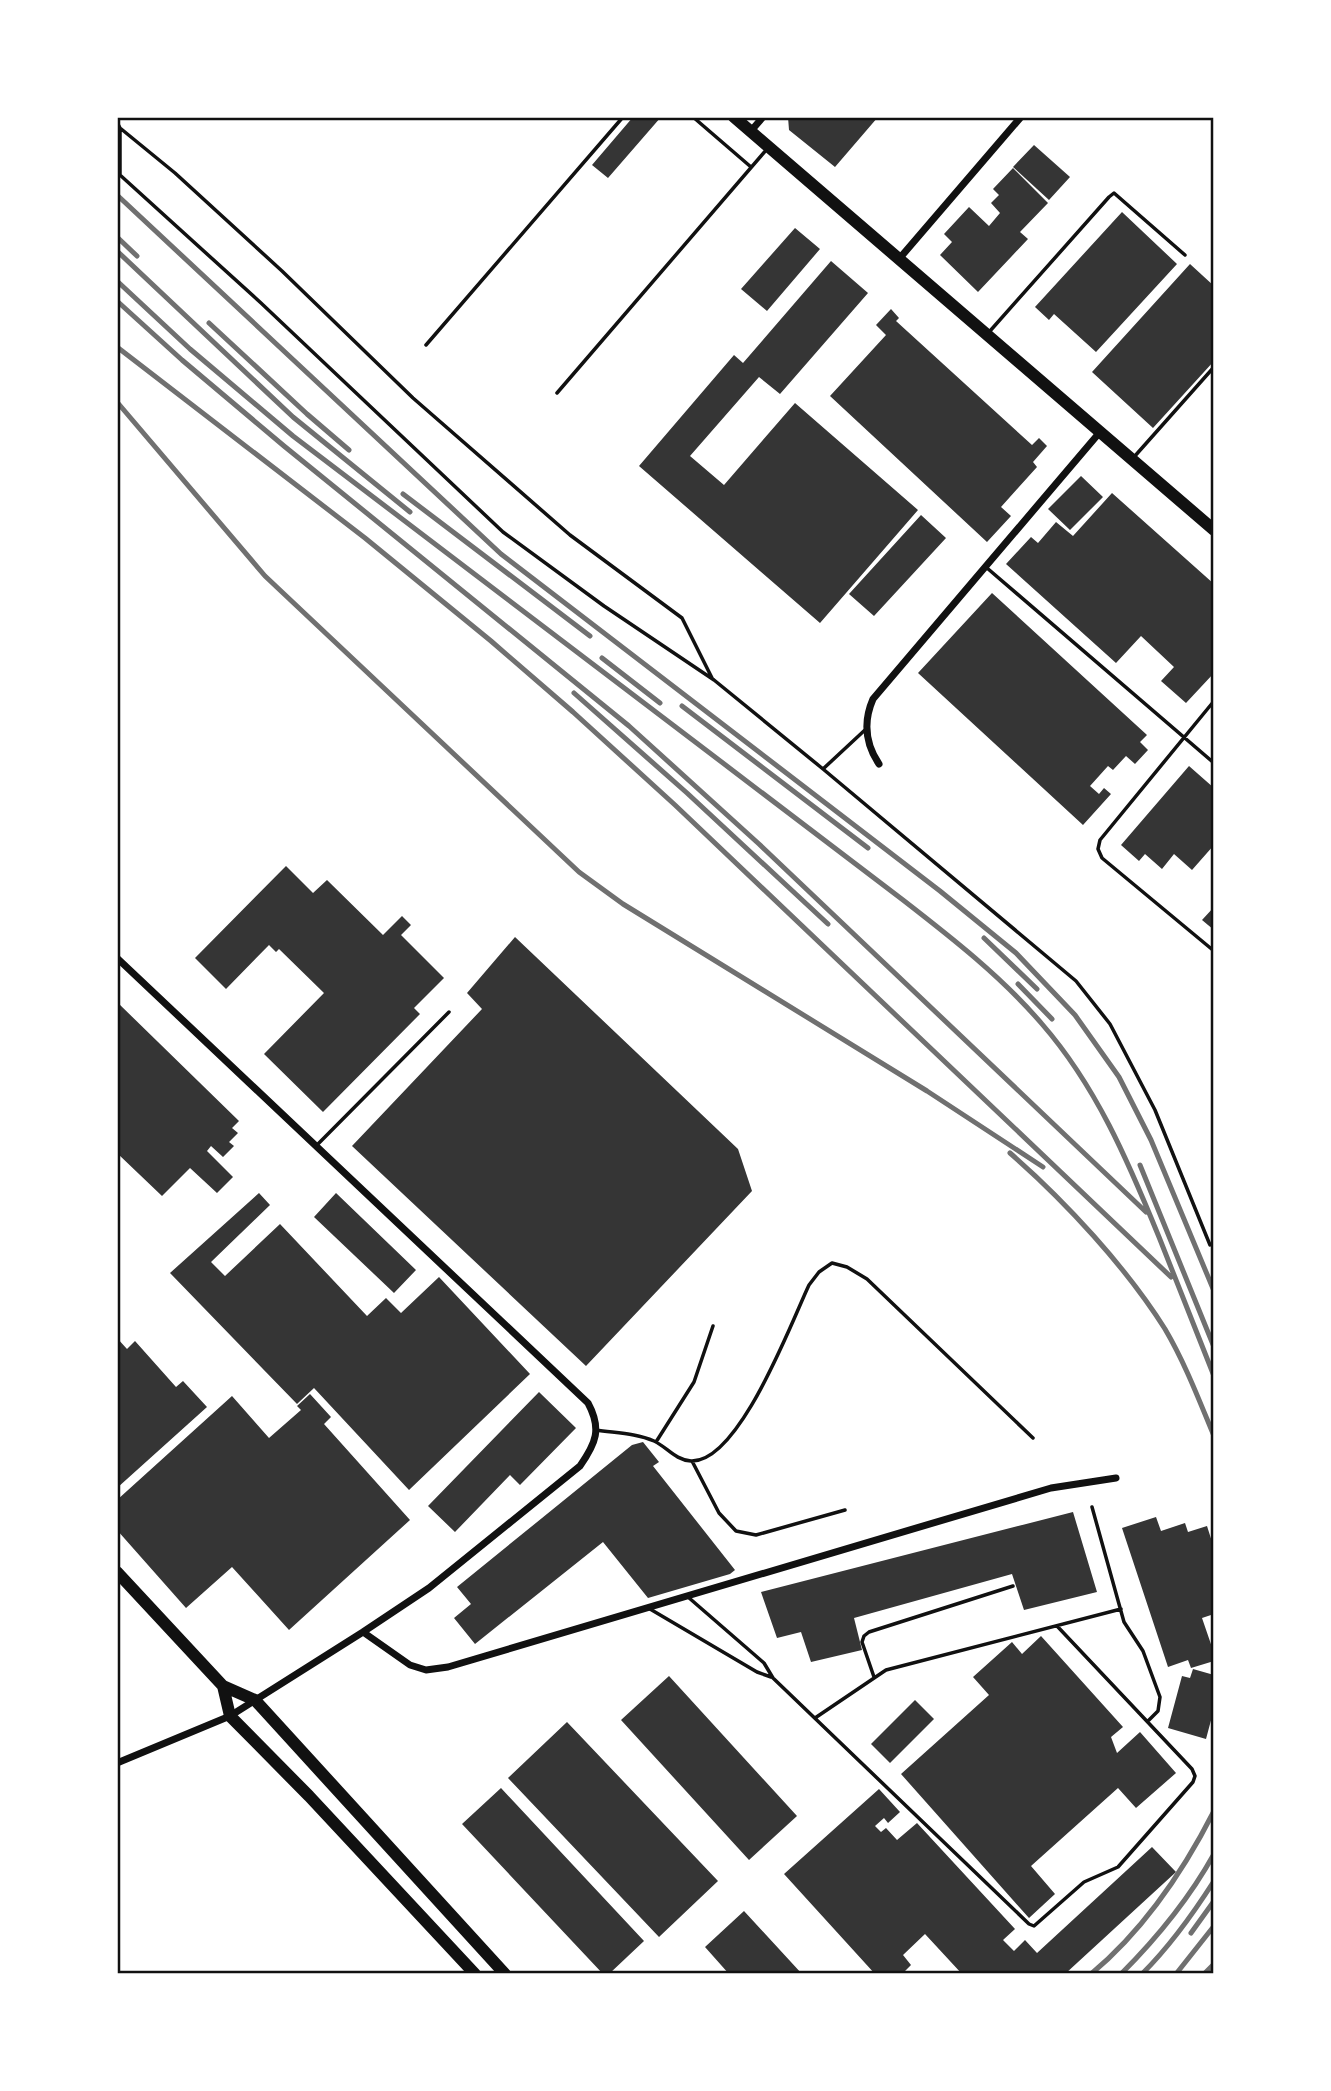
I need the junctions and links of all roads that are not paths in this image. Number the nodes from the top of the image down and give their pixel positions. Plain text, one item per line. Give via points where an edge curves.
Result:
1 (624, 117) edge
2 (693, 117) edge
3 (734, 117) edge
4 (763, 117) edge
5 (1020, 117) edge
6 (117, 122) edge
7 (120, 128) junction
8 (750, 132) junction
9 (768, 147) junction
10 (751, 167) junction
11 (1185, 255) dead end
12 (899, 259) junction
13 (986, 335) junction
14 (426, 345) dead end
15 (1214, 367) edge
16 (557, 393) dead end
17 (1100, 432) junction
18 (1132, 460) junction
19 (1214, 530) edge
20 (986, 566) junction
21 (714, 680) junction
22 (1214, 701) edge
23 (866, 729) junction
24 (1183, 737) junction
25 (1214, 763) edge
26 (878, 764) dead end
27 (823, 769) junction
28 (1214, 951) edge
29 (117, 958) edge
30 (449, 1012) dead end
31 (316, 1146) junction
32 (1210, 1245) dead end
33 (713, 1326) dead end
34 (596, 1430) junction
35 (1033, 1438) dead end
36 (656, 1442) junction
37 (692, 1461) junction
38 (1116, 1478) dead end
39 (1092, 1507) dead end
40 (845, 1510) dead end
41 (117, 1572) edge
42 (1013, 1586) dead end
43 (688, 1597) junction
44 (648, 1608) junction
45 (1121, 1609) junction
46 (1057, 1626) junction
47 (363, 1632) junction
48 (874, 1677) junction
49 (773, 1678) junction
50 (223, 1686) junction
51 (255, 1700) junction
52 (230, 1716) junction
53 (815, 1718) junction
54 (1148, 1721) junction
55 (117, 1763) edge
56 (399, 1859) junction
57 (383, 1875) junction
58 (475, 1974) edge
59 (505, 1974) edge

1 - 14 lane
2 - 10 lane
3 - 8 main road
4 - 8 street
5 - 12 street
6 - 7 lane
7 - 21 lane via 282,271 413,398 560,526 682,618
7 - 21 lane via 120,175 395,432 503,532
8 - 9 main road
9 - 10 lane
9 - 12 main road
10 - 16 lane
11 - 13 lane via 1114,193
12 - 13 main road
13 - 17 main road
15 - 18 lane
17 - 18 main road
17 - 20 street
18 - 19 main road
20 - 23 street via 883,685 868,711
20 - 24 lane
21 - 27 lane
22 - 24 lane
23 - 26 street
23 - 27 lane
24 - 25 lane
24 - 28 lane via 1100,840 1098,849 1102,858
27 - 32 lane via 1076,981 1110,1024 1155,1110
29 - 31 street
30 - 31 lane
31 - 34 street via 588,1403
33 - 36 lane via 694,1382
34 - 36 lane
34 - 47 street via 594,1447 580,1466 429,1588
35 - 37 lane via 867,1279 832,1263 809,1285 749,1412 723,1446 707,1458
36 - 37 lane via 677,1458
37 - 40 lane via 719,1513 736,1531 756,1535
38 - 43 street via 1051,1488
39 - 45 lane
41 - 50 main road
42 - 48 lane via 869,1632 863,1642
43 - 44 street
43 - 49 lane via 764,1663
44 - 47 street via 426,1670 396,1657
44 - 49 lane
45 - 46 lane
45 - 54 lane via 1147,1659 1160,1697 1158,1711
46 - 48 lane via 896,1667
46 - 54 lane
47 - 51 street
48 - 53 lane
49 - 53 lane
50 - 51 main road
50 - 52 main road
51 - 52 street
51 - 56 main road
52 - 55 street
52 - 57 main road
53 - 54 lane via 1034,1926 1084,1882 1118,1867 1193,1782 1192,1769
56 - 57 main road
56 - 59 main road
57 - 58 main road

